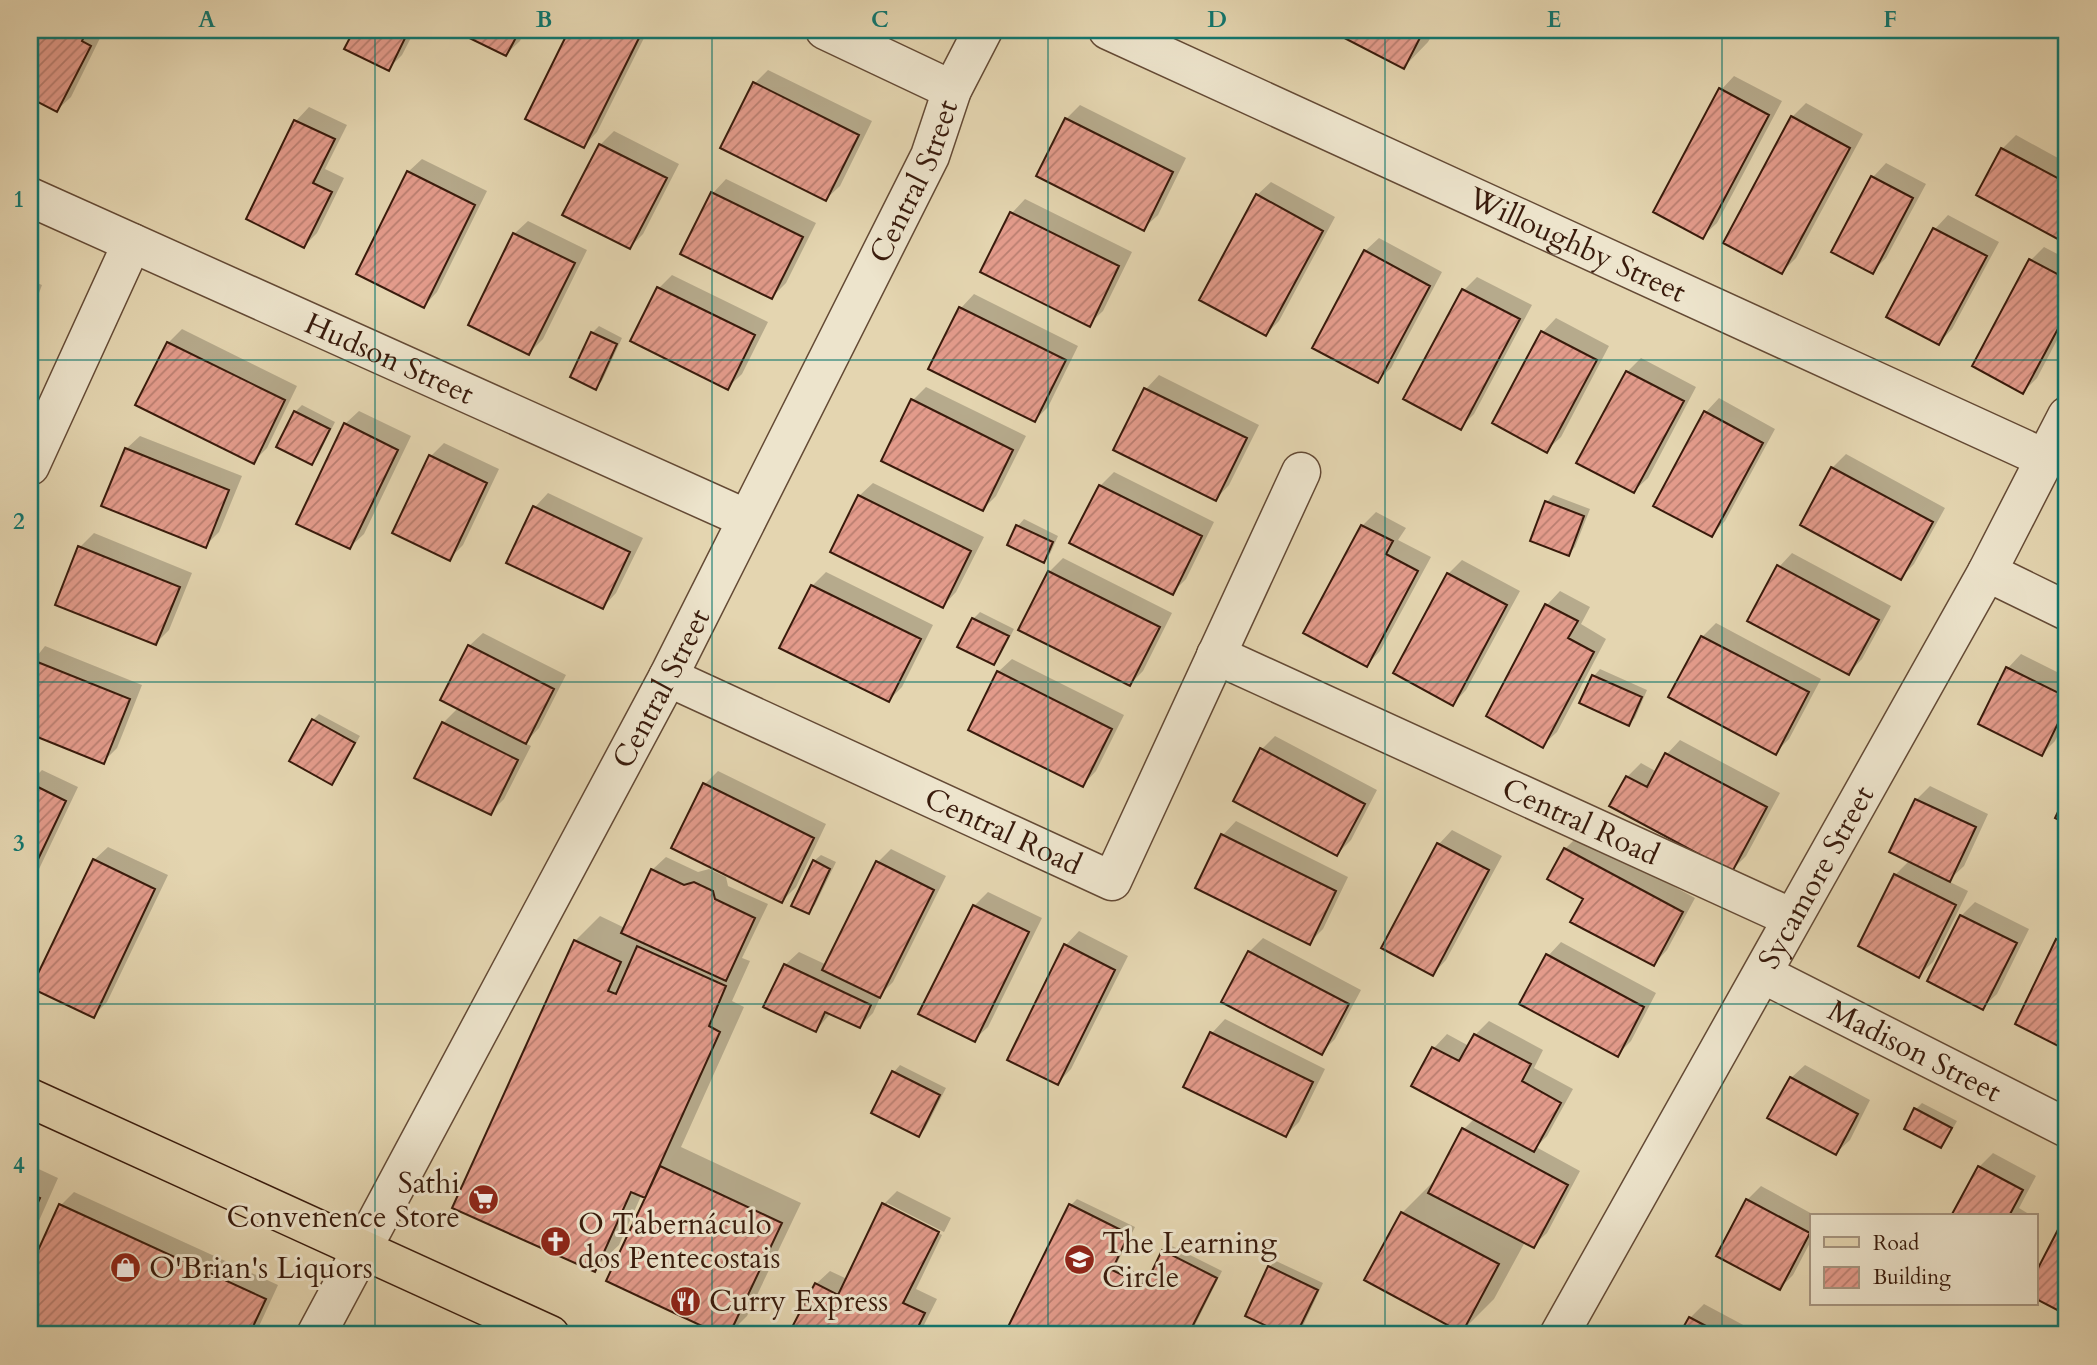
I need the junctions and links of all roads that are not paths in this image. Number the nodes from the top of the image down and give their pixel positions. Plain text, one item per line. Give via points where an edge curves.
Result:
1 (825, 30) edge
2 (984, 30) edge
3 (1108, 30) edge
4 (952, 90) junction
5 (30, 197) edge
6 (132, 243) junction
7 (2067, 416) edge
8 (2046, 459) junction
9 (30, 466) edge
10 (1301, 472) dead end
11 (747, 519) junction
12 (1987, 572) junction
13 (2067, 611) edge
14 (1216, 655) junction
15 (668, 677) junction
16 (1792, 918) junction
17 (1763, 974) junction
18 (30, 1098) edge
19 (2067, 1128) edge
20 (361, 1249) junction
21 (316, 1335) edge
22 (550, 1335) edge
23 (1559, 1335) edge

1 - 4 street
2 - 4 street, Central Street
3 - 8 street, Willoughby Street
4 - 11 street, Central Street via 930,156
5 - 6 street, Hudson Street
6 - 9 street
6 - 11 street, Hudson Street
7 - 8 street, Sycamore Street
8 - 12 street, Sycamore Street
10 - 14 street, Central Road
11 - 15 street, Central Street
12 - 13 street
12 - 16 street, Sycamore Street
14 - 15 street, Central Road via 1112,881
14 - 16 street, Central Road
15 - 20 street, Central Street
16 - 17 street, Sycamore Street
17 - 19 street, Madison Street
17 - 23 street, Sycamore Street
18 - 20 main road
20 - 21 street, Central Street
20 - 22 main road

